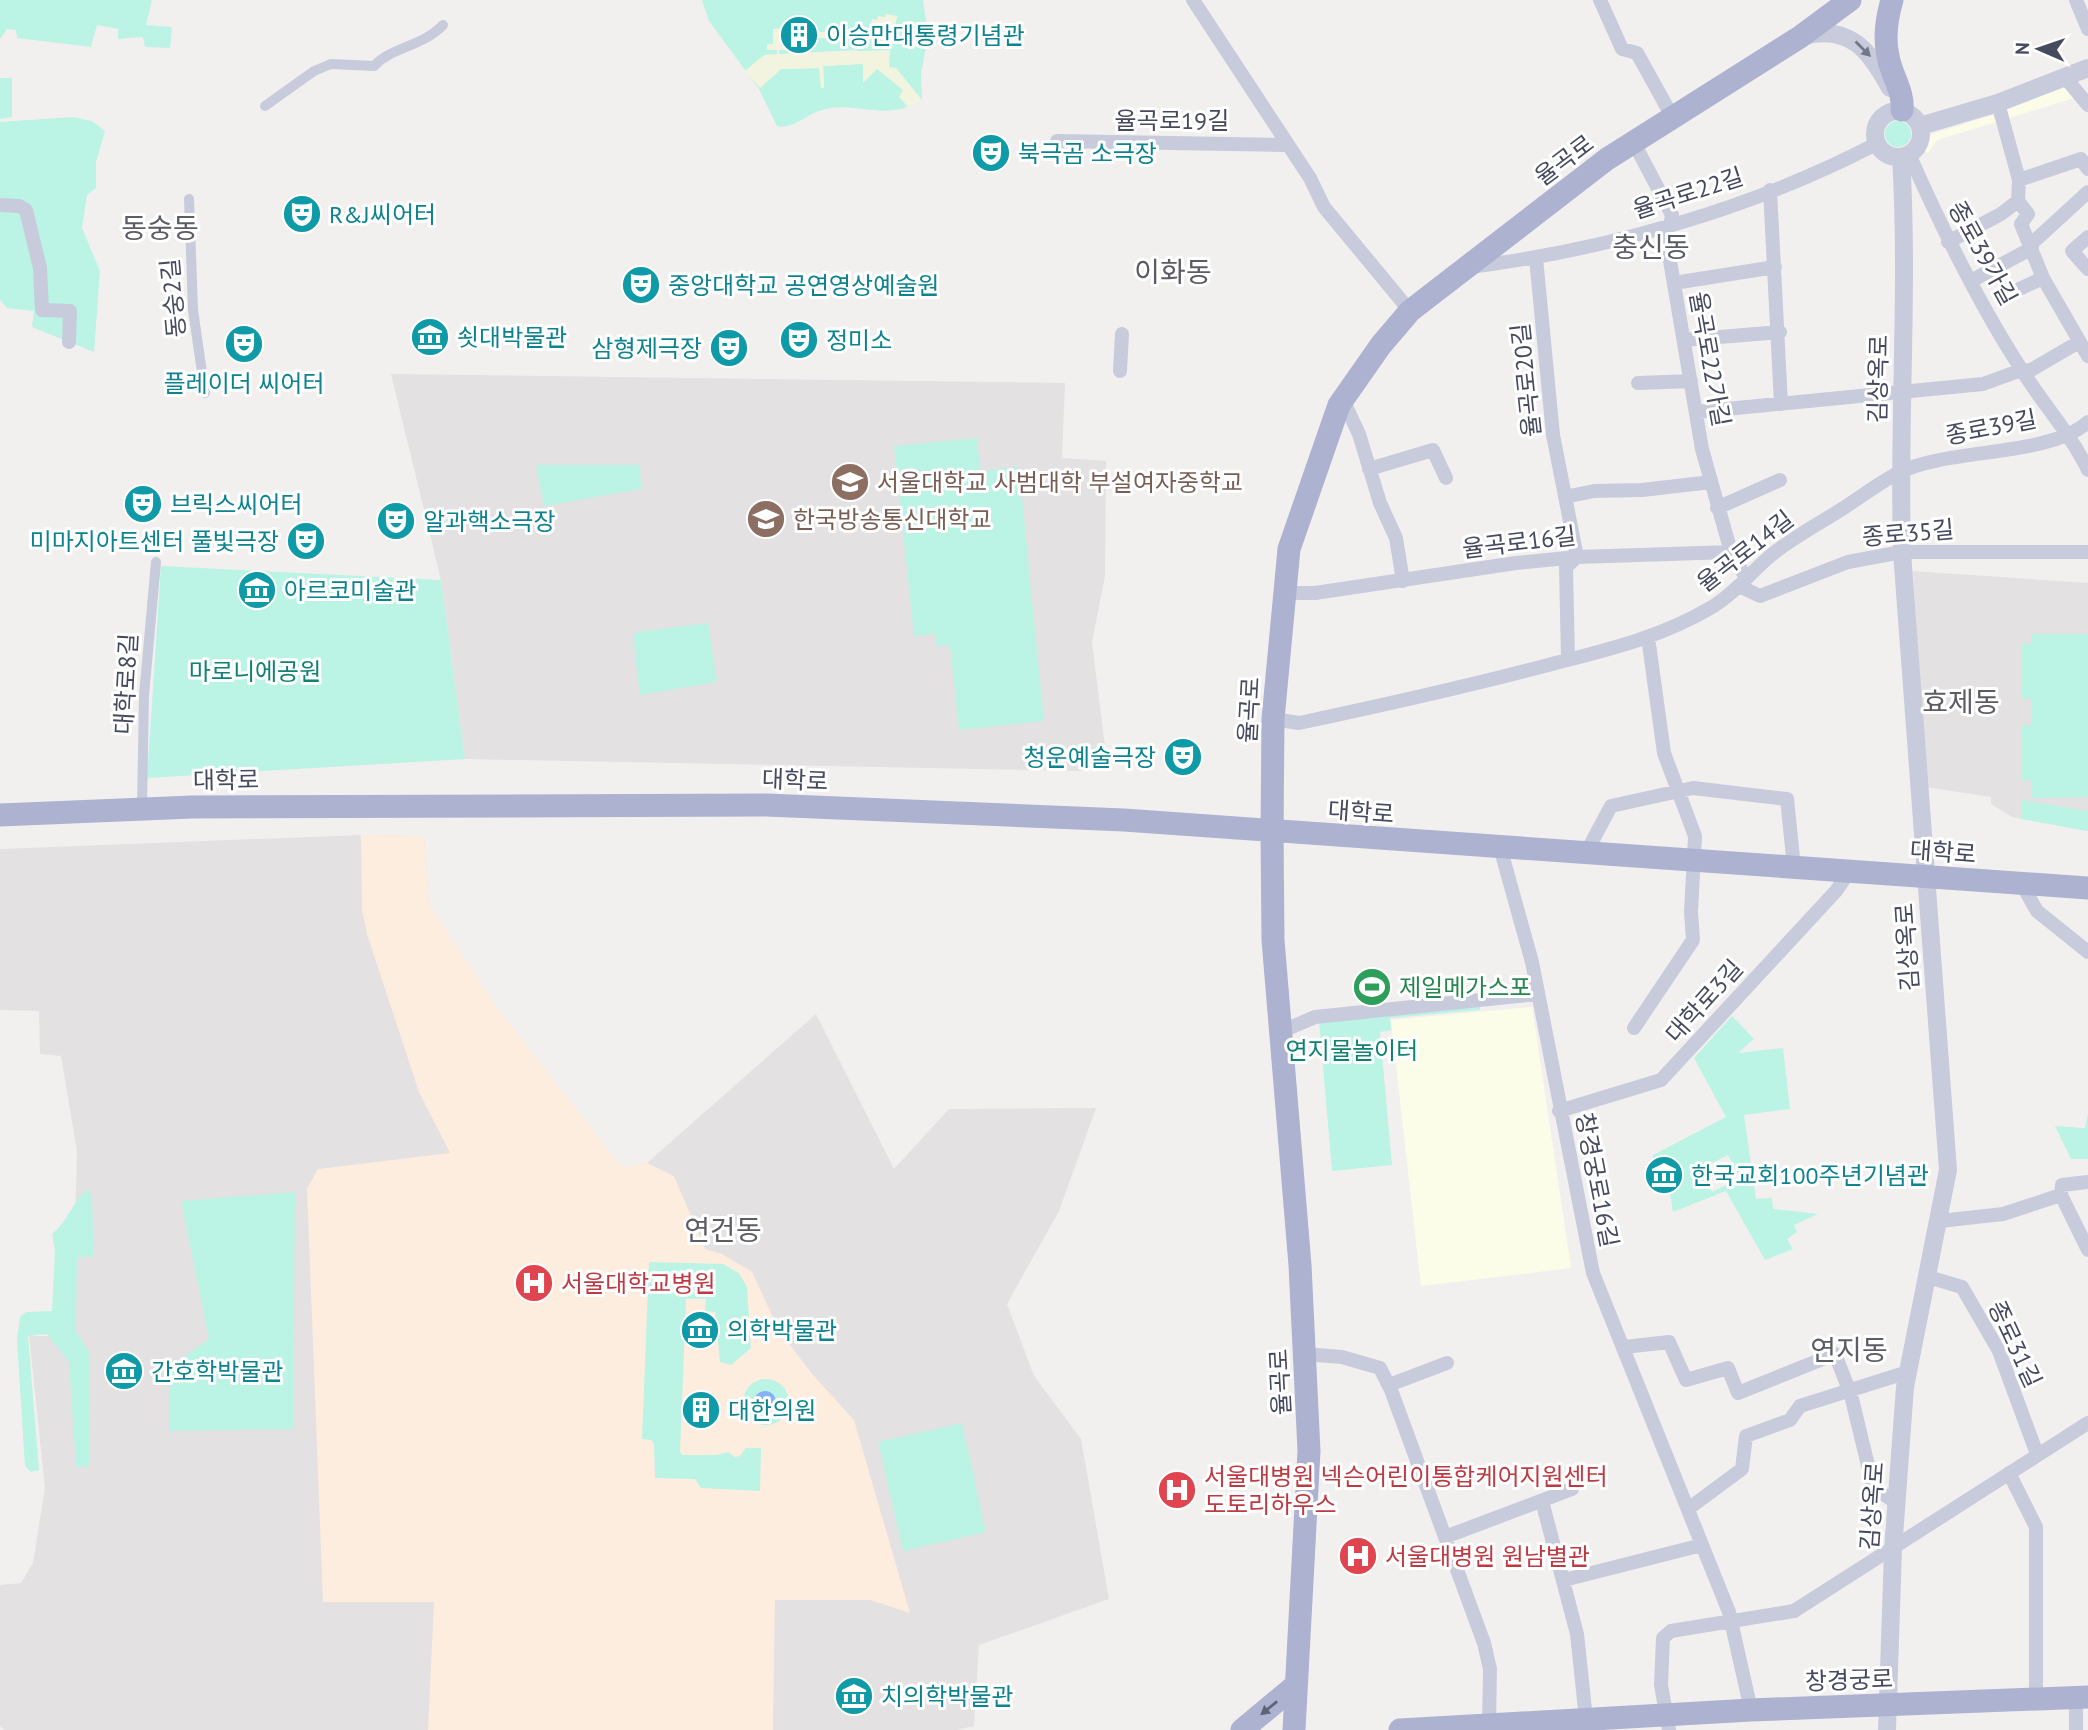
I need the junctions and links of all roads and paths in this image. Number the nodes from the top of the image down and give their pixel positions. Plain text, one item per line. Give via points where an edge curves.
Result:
1 (1193, 0) edge
2 (1600, 0) edge
3 (1850, 0) edge
4 (1892, 0) edge
5 (2076, 0) edge
6 (443, 25) dead end
7 (2088, 29) edge
8 (1800, 37) junction
9 (2088, 68) edge
10 (2064, 76) junction
11 (1998, 103) junction
12 (2088, 105) edge
13 (265, 106) dead end
14 (1899, 110) junction
15 (1673, 118) junction
16 (1920, 127) junction
17 (1057, 141) dead end
18 (1633, 142) junction
19 (1876, 144) junction
20 (1286, 145) junction
21 (1905, 156) junction
22 (2088, 169) edge
23 (2019, 180) junction
24 (1770, 190) junction
25 (2088, 192) edge
26 (189, 199) dead end
27 (2018, 201) junction
28 (0, 205) edge
29 (1673, 224) junction
30 (2088, 237) edge
31 (1948, 242) junction
32 (2031, 247) junction
33 (1536, 258) junction
34 (1775, 267) junction
35 (1466, 268) junction
36 (2088, 269) edge
37 (2043, 278) junction
38 (1972, 281) junction
39 (1674, 283) junction
40 (2017, 290) dead end
41 (1410, 311) junction
42 (1780, 332) junction
43 (1122, 334) dead end
44 (1684, 340) junction
45 (69, 342) dead end
46 (2079, 342) junction
47 (2088, 356) edge
48 (1120, 371) dead end
49 (2023, 371) junction
50 (1691, 381) junction
51 (1638, 383) dead end
52 (1904, 392) junction
53 (205, 393) dead end
54 (1343, 400) junction
55 (1781, 404) junction
56 (1696, 412) junction
57 (2088, 422) edge
58 (2068, 433) junction
59 (1369, 469) junction
60 (2088, 470) edge
61 (1900, 472) junction
62 (1446, 478) dead end
63 (1780, 480) dead end
64 (1711, 482) junction
65 (1565, 497) junction
66 (1717, 508) junction
67 (1731, 552) junction
68 (1902, 552) junction
69 (2088, 552) edge
70 (1577, 557) junction
71 (156, 562) dead end
72 (1404, 581) junction
73 (1744, 582) junction
74 (1285, 593) junction
75 (1648, 637) junction
76 (1568, 660) junction
77 (1273, 719) junction
78 (1678, 791) junction
79 (142, 808) junction
80 (0, 815) edge
81 (1272, 833) junction
82 (1500, 847) junction
83 (1586, 853) junction
84 (1694, 861) junction
85 (1794, 867) junction
86 (1849, 872) junction
87 (1927, 877) junction
88 (2021, 883) junction
89 (2088, 888) edge
90 (2088, 952) edge
91 (1538, 994) junction
92 (1634, 1028) dead end
93 (1280, 1032) junction
94 (1559, 1111) junction
95 (2088, 1182) edge
96 (2061, 1195) junction
97 (1940, 1221) junction
98 (2088, 1250) edge
99 (1928, 1278) junction
100 (1625, 1347) junction
101 (1304, 1354) junction
102 (1447, 1363) dead end
103 (1908, 1372) junction
104 (1389, 1385) junction
105 (1848, 1391) junction
106 (2088, 1423) edge
107 (2037, 1454) junction
108 (2010, 1473) junction
109 (1572, 1489) dead end
110 (1542, 1500) junction
111 (1896, 1502) junction
112 (1688, 1509) junction
113 (1445, 1537) junction
114 (1702, 1545) junction
115 (1892, 1550) junction
116 (1564, 1580) junction
117 (1731, 1623) junction
118 (1296, 1685) junction
119 (2082, 1698) edge
120 (2035, 1699) junction
121 (1888, 1704) junction
122 (1751, 1710) junction
123 (1586, 1719) junction
124 (1667, 1722) edge
125 (1478, 1727) edge
126 (1242, 1730) edge
127 (1294, 1730) edge
128 (1400, 1730) edge
129 (1887, 1730) edge
130 (2076, 1730) edge

1 - 20 street, 율곡로19길
2 - 15 street via 1622,49 1637,53
3 - 8 main road, 율곡로
4 - 14 main road via 1886,32
5 - 7 street
6 - 13 street via 431,38 381,58 374,66 331,64 314,71
8 -> 14 street via 1817,33 1853,39 1880,70
8 - 15 main road, 율곡로
9 - 10 street
10 - 11 street
10 - 12 street
11 - 16 street
11 - 23 street
14 - 16 street via 1914,115
14 - 19 street via 1879,121 1874,132
15 - 18 main road, 율곡로
16 - 21 street via 1917,147
17 - 20 street, 율곡로19길
18 - 29 street, 율곡로22가길
18 - 35 main road, 율곡로
19 - 21 street via 1882,153
19 - 24 street, 율곡로22길 via 1824,171
20 - 41 street, 율곡로19길 via 1324,207
21 - 31 street, 종로39가길
21 - 52 street, 김상옥로
22 - 23 street via 2081,159
23 - 27 street
24 - 29 street, 율곡로22길
24 - 34 street
25 - 32 street
26 - 53 street, 동숭2길 via 193,310
27 - 31 street
27 - 32 street via 2028,214 2021,224
28 - 45 street via 26,210 40,268 42,310 70,311
29 - 33 street, 율곡로22길
29 - 39 street, 율곡로22가길 via 1667,243
30 - 36 street via 2072,251
31 - 38 street, 종로39가길
32 - 37 street
32 - 38 street
33 - 35 street, 율곡로22길
33 - 65 street, 율곡로20길 via 1553,435
34 - 39 street
34 - 42 street
35 - 41 main road, 율곡로
37 - 40 street
37 - 46 street
38 - 49 street, 종로39가길
39 - 44 street, 율곡로22가길
41 - 54 main road, 율곡로
42 - 44 street
42 - 55 street
43 - 48 street
44 - 50 street, 율곡로22가길
46 - 47 street
46 - 49 street
49 - 52 street via 1983,384
49 - 58 street, 종로39가길
50 - 51 street
50 - 56 street, 율곡로22가길
52 - 55 street
52 - 61 street, 김상옥로
54 - 59 street
54 - 74 main road, 율곡로 via 1289,549
55 - 56 street
56 - 64 street, 율곡로22가길
57 - 58 street, 종로39길
58 - 60 street
58 - 61 street, 종로39길
59 - 62 street via 1433,450
59 - 72 street via 1396,538
61 - 68 street, 김상옥로
61 - 73 street, 율곡로14길 via 1775,552
63 - 66 street
64 - 65 street
64 - 66 street, 율곡로22가길
65 - 70 street, 율곡로20길
66 - 67 street, 율곡로22가길
67 - 70 street, 율곡로16길
67 - 73 street
68 - 69 street, 종로35길
68 - 73 street, 종로35길 via 1848,562 1760,596
68 - 87 street, 김상옥로
70 - 72 street, 율곡로16길
70 - 76 street via 1566,567
71 - 79 street, 대학로8길 via 144,695
72 - 74 street, 율곡로16길
73 - 75 street, 율곡로14길 via 1712,607
74 - 77 main road, 율곡로
75 - 76 street, 율곡로14길
75 - 78 street via 1664,753
76 - 77 street, 율곡로14길 via 1299,723
77 - 81 main road, 율곡로
78 - 83 street via 1612,806
78 - 84 street via 1695,836
78 - 85 street via 1787,799
79 - 80 main road, 대학로
79 - 81 main road, 대학로 via 766,805 1124,820
81 - 82 main road, 대학로
81 - 93 main road, 율곡로
82 - 83 main road, 대학로
82 - 91 street, 창경궁로16길
83 - 84 main road, 대학로
84 - 85 main road, 대학로
84 - 92 street via 1693,940
85 - 86 main road, 대학로
86 - 87 main road, 대학로
86 - 94 street, 대학로3길 via 1661,1080
87 - 88 main road, 대학로
87 - 97 street, 김상옥로 via 1948,1170
88 - 89 main road, 대학로
88 - 90 street via 2037,911
91 - 93 street via 1315,1017
91 - 94 street, 창경궁로16길
93 - 101 main road, 율곡로
94 - 100 street, 창경궁로16길 via 1593,1273
95 - 96 street via 2062,1185
96 - 97 street via 2003,1214
96 - 98 street
97 - 99 street, 김상옥로
99 - 103 street, 김상옥로
99 - 107 street, 종로31길 via 1962,1287 1999,1351
100 - 105 street via 1669,1342 1686,1380 1728,1368 1738,1393 1835,1354
100 - 112 street, 창경궁로16길
101 - 104 street via 1342,1357 1380,1368
101 - 118 main road, 율곡로 via 1309,1451
102 - 104 street
103 - 105 street
103 - 111 street, 김상옥로
104 - 113 street
105 - 111 street via 1872,1482 1876,1490
105 - 112 street via 1800,1406 1790,1420 1746,1436 1741,1469
106 - 107 street
107 - 108 street
108 - 115 street
108 - 120 street via 2036,1527
109 - 110 street
110 - 113 street
110 - 116 street
111 - 115 street, 김상옥로
112 - 114 street, 창경궁로16길
113 - 125 street via 1490,1669
114 - 116 street
114 - 117 street, 창경궁로16길
115 - 117 street via 1794,1611
115 - 121 street, 김상옥로 via 1897,1564 1896,1611 1890,1624 1895,1637
116 - 123 street via 1577,1634
117 - 122 street, 창경궁로16길
117 - 124 street via 1671,1631 1662,1638 1661,1685
118 -> 126 main road
118 - 127 main road, 율곡로
119 - 120 main road, 창경궁로
119 - 130 street
120 - 121 main road, 창경궁로
121 - 122 main road, 창경궁로
121 - 129 street
122 - 124 main road, 창경궁로
123 - 124 main road, 창경궁로
123 - 125 main road, 창경궁로
125 - 128 main road, 창경궁로

